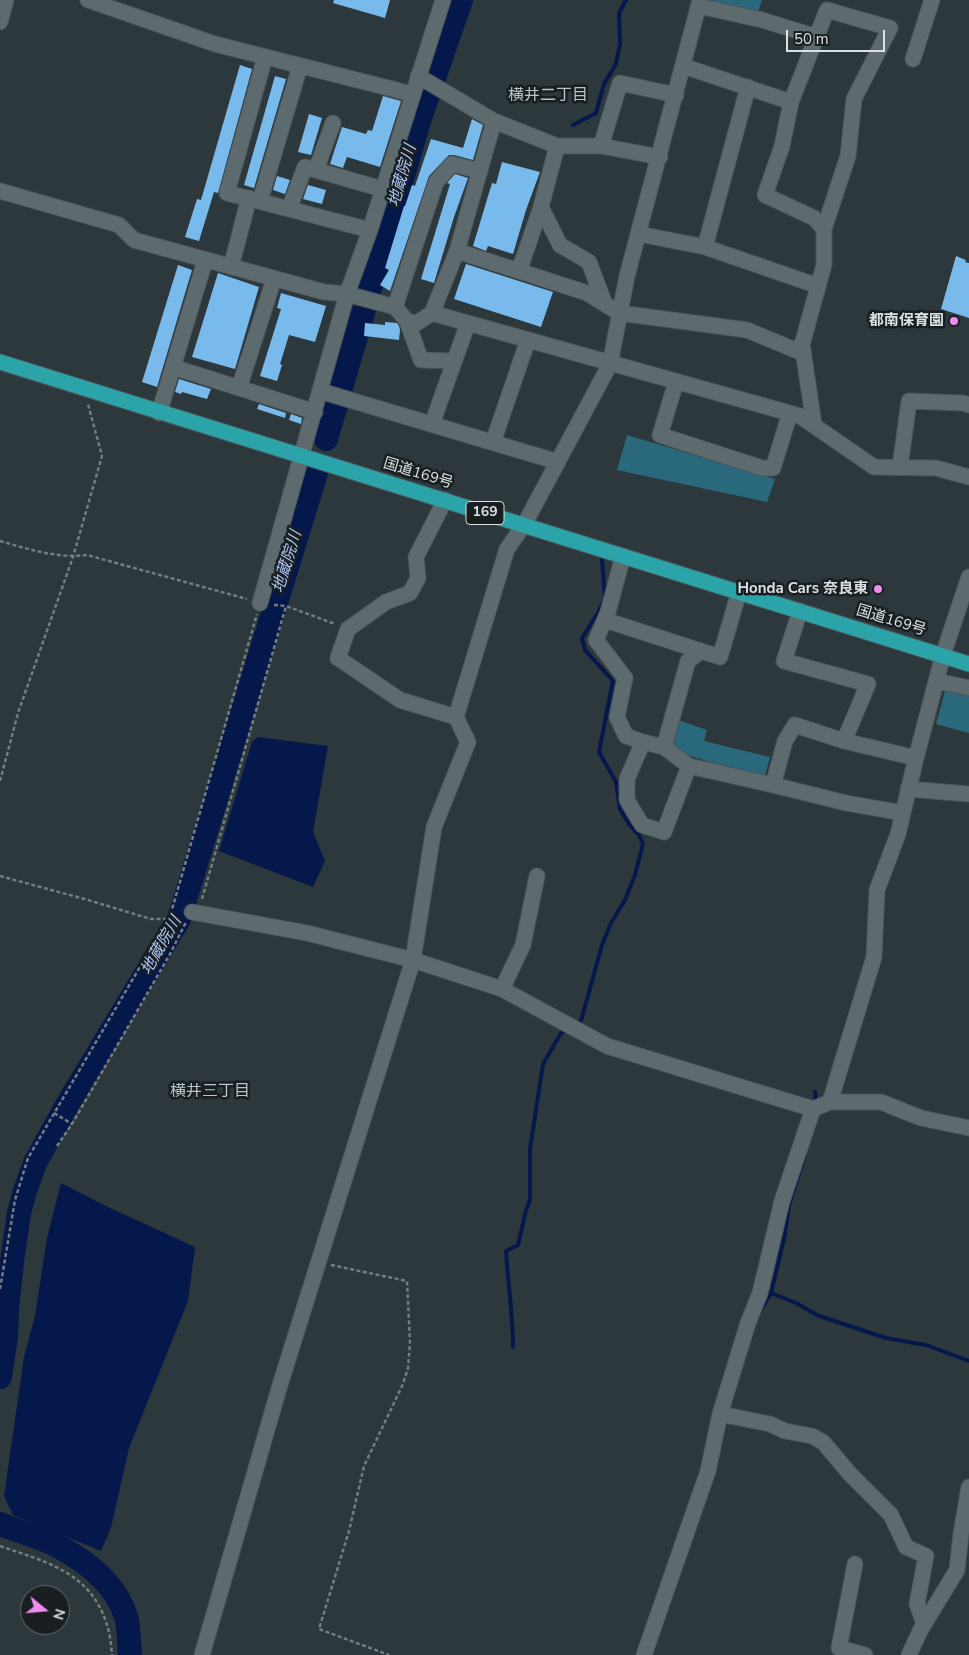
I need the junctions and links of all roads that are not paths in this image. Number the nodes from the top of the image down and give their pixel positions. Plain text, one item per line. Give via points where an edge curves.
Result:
1 (6, 0) edge
2 (88, 0) edge
3 (443, 0) edge
4 (932, 0) edge
5 (699, 3) edge
6 (0, 22) edge
7 (817, 37) junction
8 (265, 57) junction
9 (913, 59) dead end
10 (300, 66) junction
11 (683, 66) junction
12 (423, 79) junction
13 (748, 87) junction
14 (412, 94) junction
15 (676, 95) junction
16 (791, 102) junction
17 (494, 121) junction
18 (333, 123) dead end
19 (557, 146) junction
20 (601, 146) junction
21 (660, 157) junction
22 (316, 170) junction
23 (480, 171) junction
24 (382, 190) junction
25 (0, 191) edge
26 (254, 200) junction
27 (541, 207) junction
28 (289, 209) junction
29 (824, 228) junction
30 (370, 230) junction
31 (639, 234) junction
32 (705, 247) junction
33 (457, 251) junction
34 (205, 261) junction
35 (231, 268) junction
36 (519, 271) junction
37 (274, 279) junction
38 (818, 286) junction
39 (359, 298) junction
40 (604, 302) junction
41 (395, 307) junction
42 (432, 313) junction
43 (619, 313) junction
44 (406, 321) junction
45 (468, 323) junction
46 (528, 340) junction
47 (802, 343) junction
48 (454, 361) junction
49 (0, 362) edge
50 (610, 364) junction
51 (173, 367) junction
52 (676, 382) junction
53 (239, 388) junction
54 (333, 395) junction
55 (969, 405) edge
56 (315, 412) junction
57 (159, 413) junction
58 (790, 413) junction
59 (432, 424) junction
60 (814, 425) junction
61 (493, 442) junction
62 (302, 456) junction
63 (558, 462) junction
64 (900, 467) junction
65 (969, 477) edge
66 (446, 500) junction
67 (524, 525) junction
68 (623, 556) junction
69 (969, 577) edge
70 (739, 592) junction
71 (260, 603) road end
72 (800, 611) junction
73 (605, 620) junction
74 (701, 651) junction
75 (942, 656) junction
76 (969, 664) edge
77 (936, 682) junction
78 (969, 688) edge
79 (456, 717) junction
80 (844, 741) junction
81 (643, 742) junction
82 (664, 747) junction
83 (916, 758) junction
84 (689, 766) junction
85 (773, 785) junction
86 (908, 789) junction
87 (969, 794) edge
88 (903, 813) junction
89 (537, 876) dead end
90 (189, 910) road end
91 (413, 960) junction
92 (502, 989) junction
93 (830, 1102) junction
94 (813, 1109) junction
95 (969, 1128) edge
96 (725, 1415) junction
97 (969, 1487) edge
98 (855, 1564) dead end
99 (924, 1624) junction
100 (202, 1655) edge
101 (644, 1655) edge
102 (865, 1655) edge
103 (909, 1655) edge

1 - 6 street
2 - 8 street via 215,44
3 - 12 street
4 - 9 street
5 - 7 street
5 - 11 street
7 - 16 street
7 - 29 street via 827,10 890,28 854,99 848,156
8 - 10 street
8 - 26 street via 227,193
10 - 14 street
10 - 26 street
11 - 13 street
11 - 15 street
12 - 14 street
12 - 17 street
13 - 16 street
13 - 32 street
14 - 24 street
15 - 20 street via 620,83
15 - 21 street
16 - 29 street via 782,146 765,195 814,218
17 - 19 street
17 - 23 street
18 - 22 street
19 - 20 street
19 - 27 street
20 - 21 street
21 - 31 street
22 - 24 street
22 - 28 street via 305,167
23 - 33 street
23 - 41 street via 452,164 436,182
24 - 30 street
25 - 34 street via 119,224 134,240
26 - 28 street
26 - 35 street
27 - 36 street
27 - 40 street via 560,245 590,262
28 - 30 street
29 - 38 street via 824,264
30 - 39 street
31 - 32 street
31 - 43 street
32 - 38 street
33 - 36 street
33 - 42 street
34 - 35 street
34 - 51 street
35 - 37 street
36 - 40 street via 587,293
37 - 39 street
37 - 53 street
38 - 47 street
39 - 41 street
39 - 54 street
40 - 43 street
41 - 44 street
42 - 44 street via 417,323
42 - 45 street
43 - 47 street via 746,330 800,352
43 - 50 street
44 - 48 street via 421,360
45 - 46 street
45 - 48 street
46 - 50 street
46 - 61 street
47 - 60 street
48 - 59 street
49 - 57 highway, 国道169号 / 169
50 - 52 street
50 - 63 street
51 - 53 street
51 - 57 street
52 - 58 street
52 - 58 street via 660,435 762,468 773,468
53 - 56 street
54 - 56 street
54 - 59 street
55 - 64 street via 962,402 909,401
56 - 62 street
57 - 62 highway, 国道169号 / 169
58 - 60 street
59 - 61 street
60 - 64 street via 874,467
61 - 63 street
62 - 66 highway, 国道169号 / 169
62 - 71 street
63 - 67 street
64 - 65 street via 936,468
66 - 67 highway, 国道169号 / 169
66 - 79 street via 416,557 418,578 410,594 386,602 348,630 338,658 400,700
67 - 68 highway, 国道169号 / 169
67 - 79 street via 507,549
68 - 70 highway, 国道169号 / 169
68 - 73 street
69 - 75 street
70 - 72 highway, 国道169号 / 169
70 - 74 street via 720,657
72 - 75 highway, 国道169号 / 169
72 - 80 street via 784,661 868,684
73 - 74 street
73 - 81 street via 596,640 624,678 617,717 626,736
74 - 82 street via 688,661
75 - 76 highway, 国道169号 / 169
75 - 77 street
77 - 78 street
77 - 83 street
79 - 91 street via 468,742 434,827
80 - 83 street
80 - 85 street via 795,724 785,741
81 - 82 street
81 - 84 street via 627,779 627,800 642,825 664,832
82 - 84 street
83 - 86 street
84 - 85 street
85 - 88 street
86 - 87 street
86 - 88 street
88 - 93 street via 877,890 874,957
89 - 92 street via 523,945
90 - 91 street via 307,933
91 - 92 street
91 - 100 street via 280,1385
92 - 94 street via 607,1046
93 - 94 street
93 - 95 street via 881,1102 921,1118
94 - 96 street via 782,1201
96 - 99 street via 770,1424 823,1442 891,1515 906,1547 926,1556 917,1604
96 - 101 street
97 - 99 street via 957,1570
98 - 102 street via 839,1648
99 - 103 street

